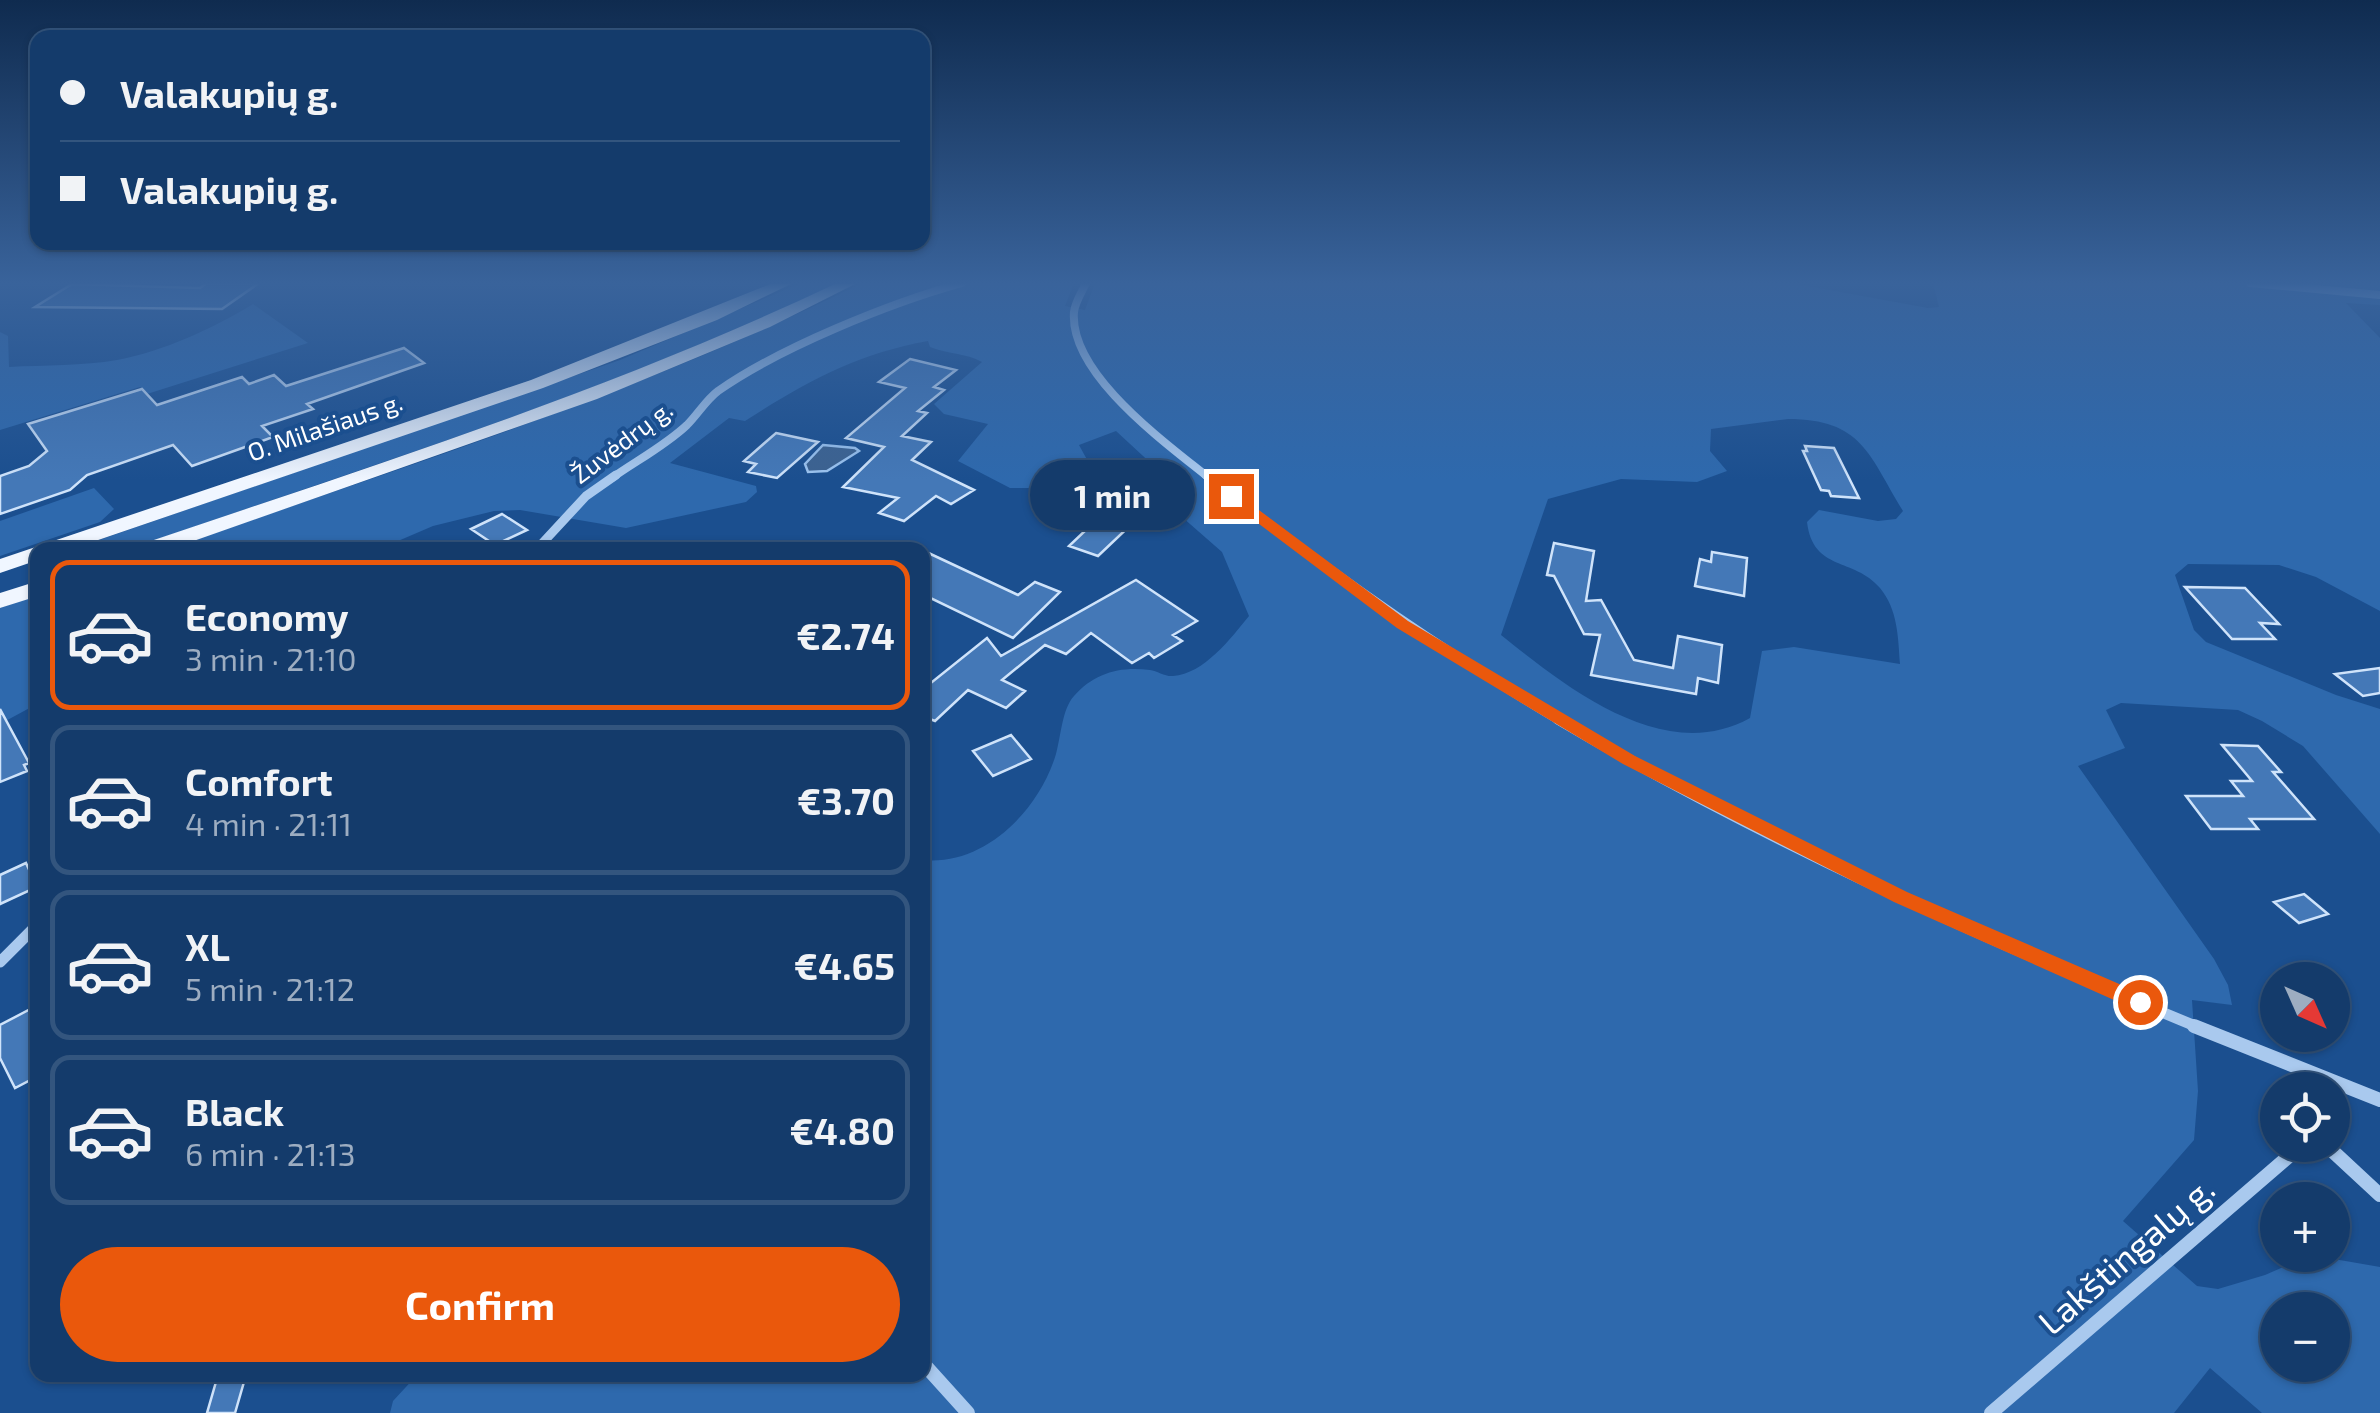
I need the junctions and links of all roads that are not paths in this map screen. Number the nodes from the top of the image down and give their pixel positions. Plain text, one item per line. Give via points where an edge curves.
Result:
1 (627, 349) edge
2 (701, 349) edge
3 (798, 349) edge
4 (1082, 349) edge
5 (72, 542) edge
6 (170, 542) edge
7 (543, 542) edge
8 (30, 557) edge
9 (0, 566) edge
10 (30, 591) edge
11 (0, 601) edge
12 (30, 932) edge
13 (0, 962) edge
14 (2292, 1072) edge
15 (2350, 1092) edge
16 (2380, 1100) edge
17 (2282, 1162) edge
18 (2344, 1162) edge
19 (2380, 1195) edge
20 (930, 1371) edge
21 (968, 1413) edge
22 (1991, 1413) edge

1 - 5 main road, O. Milašiaus g.
2 - 6 main road, O. Milašiaus g.
3 - 7 street, Žuvėdrų g. via 713,395 685,426 586,496
4 - 14 street via 1097,374 1172,446 1278,534 1520,698 1738,818 1900,897
8 - 9 main road
10 - 11 main road
12 - 13 street
15 - 16 street
17 - 22 street, Lakštingalų g.
18 - 19 street
20 - 21 street

